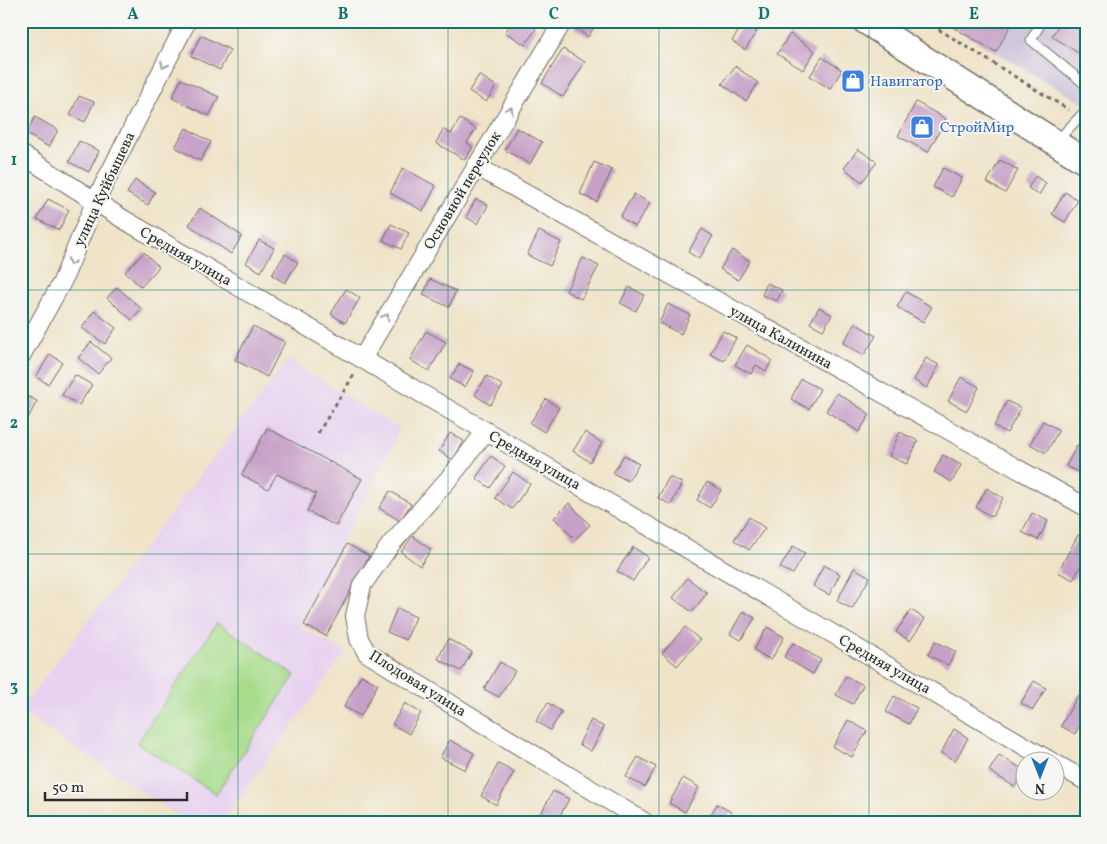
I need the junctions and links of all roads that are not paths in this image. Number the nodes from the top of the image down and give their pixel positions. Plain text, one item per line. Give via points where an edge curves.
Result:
1 (187, 21) edge
2 (563, 21) edge
3 (865, 21) edge
4 (1042, 21) edge
5 (1086, 85) edge
6 (1083, 114) edge
7 (1056, 144) junction
8 (21, 154) edge
9 (1086, 162) edge
10 (476, 166) junction
11 (96, 200) junction
12 (21, 356) edge
13 (362, 359) junction
14 (486, 431) junction
15 (1086, 508) edge
16 (1036, 752) edge
17 (1064, 768) edge
18 (1086, 781) edge
19 (646, 823) edge

1 -> 11 street, улица Куйбышева
10 -> 2 street, Основной переулок
3 - 7 main road
4 - 5 lane via 1032,40
6 - 7 lane
7 - 9 main road
8 - 11 street, Средняя улица
13 -> 10 street, Основной переулок
10 - 15 street, улица Калинина
11 -> 12 street, улица Куйбышева via 62,282
11 - 13 street, Средняя улица
13 - 14 street, Средняя улица
14 - 16 street, Средняя улица
14 - 19 street, Плодовая улица via 452,476 391,544 362,586 355,616 359,639 367,653
17 - 18 street, Средняя улица

